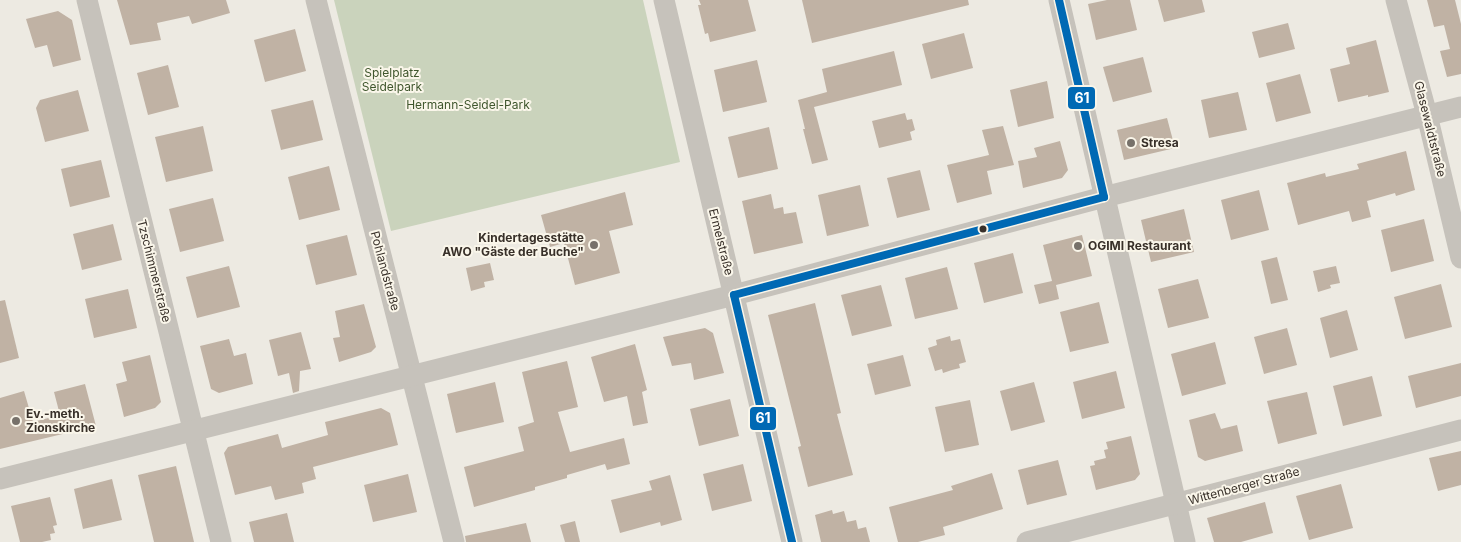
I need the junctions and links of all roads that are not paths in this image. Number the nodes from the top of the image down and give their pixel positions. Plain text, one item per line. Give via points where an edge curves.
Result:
1 (87, 0) edge
2 (316, 0) edge
3 (664, 0) edge
4 (1059, 0) edge
5 (1396, 0) edge
6 (1461, 107) edge
7 (1427, 115) junction
8 (1104, 196) junction
9 (1461, 258) edge
10 (734, 295) junction
11 (412, 376) junction
12 (194, 430) junction
13 (1461, 430) edge
14 (0, 478) edge
15 (1175, 504) junction
16 (221, 542) edge
17 (454, 542) edge
18 (792, 542) edge
19 (1027, 542) edge
20 (1185, 542) edge

1 - 12 street, Tzschimmerstraße
2 - 11 street, Pohlandstraße
3 - 10 street, Ermelstraße
4 - 8 street
5 - 7 street, Glasewaldtstraße
6 - 7 street
7 - 8 street
7 - 9 street, Glasewaldtstraße
8 - 10 street
8 - 15 street
10 - 11 street
10 - 18 street, Ermelstraße
11 - 12 street
11 - 17 street, Pohlandstraße
12 - 14 street
12 - 16 street, Tzschimmerstraße
13 - 15 street, Wittenberger Straße
15 - 19 street, Wittenberger Straße
15 - 20 street

